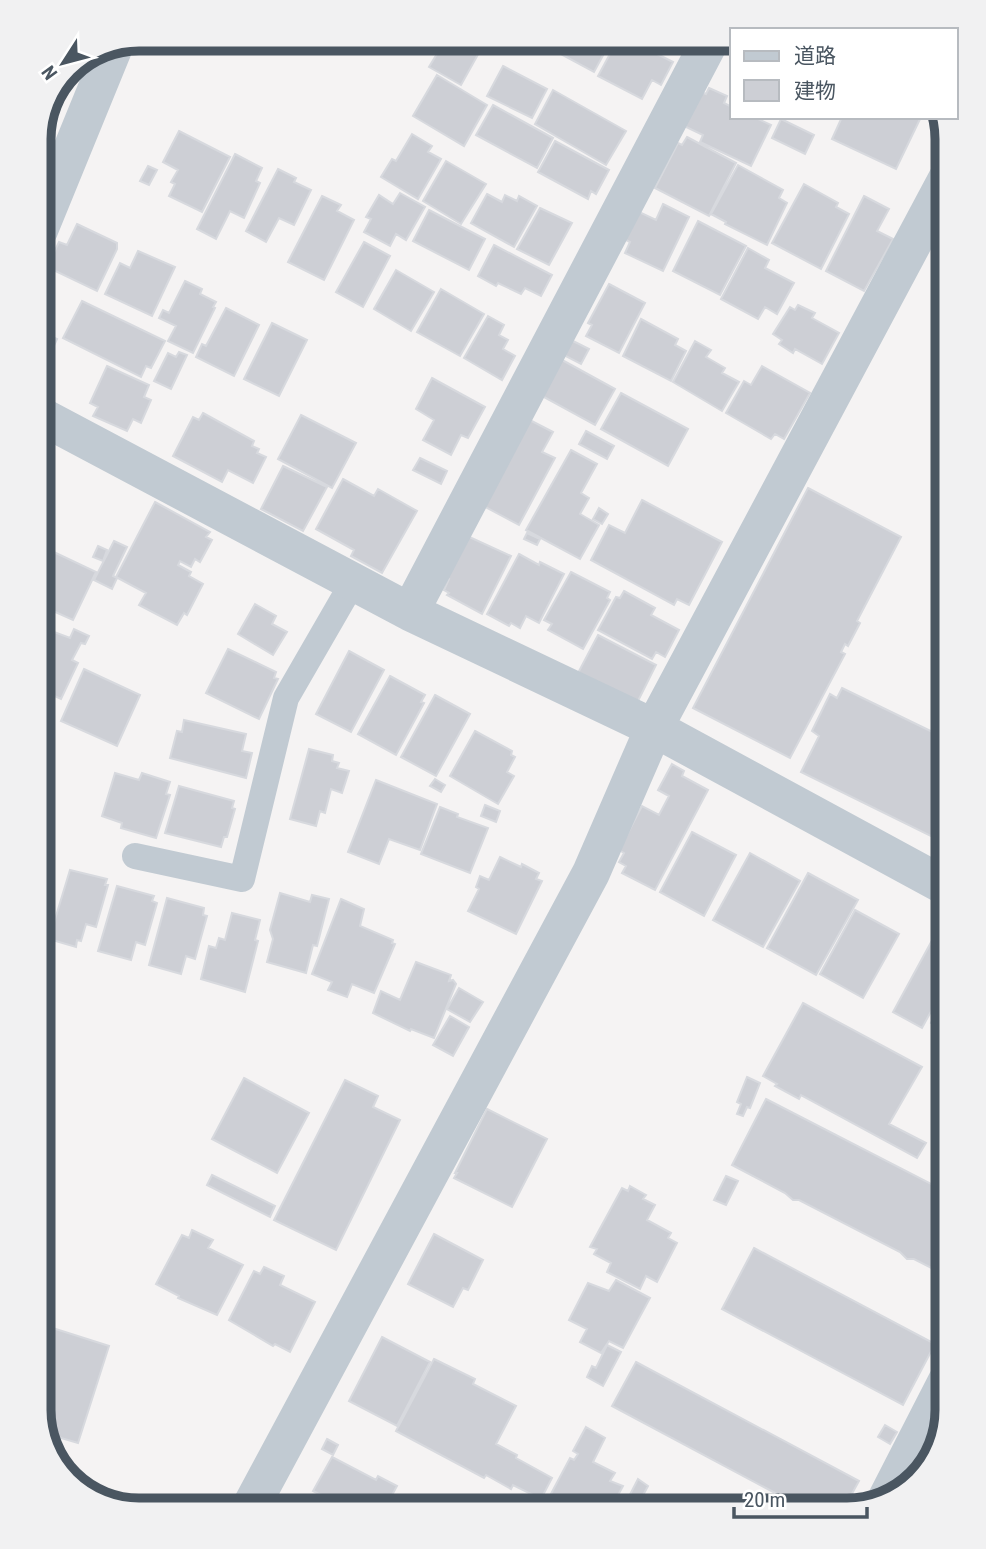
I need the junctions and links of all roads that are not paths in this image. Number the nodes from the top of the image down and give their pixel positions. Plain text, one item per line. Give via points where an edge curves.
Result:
1 (705, 51) edge
2 (111, 55) edge
3 (51, 201) edge
4 (935, 202) edge
5 (51, 421) edge
6 (353, 582) junction
7 (410, 612) junction
8 (654, 729) junction
9 (135, 856) dead end
10 (935, 881) edge
11 (935, 1404) edge
12 (894, 1484) edge
13 (254, 1498) edge

1 - 7 street
2 - 3 street
4 - 8 street
5 - 6 street
6 - 7 street
6 - 9 lane via 286,698 242,879
7 - 8 street
8 - 10 street
8 - 13 street via 591,873
11 - 12 street

